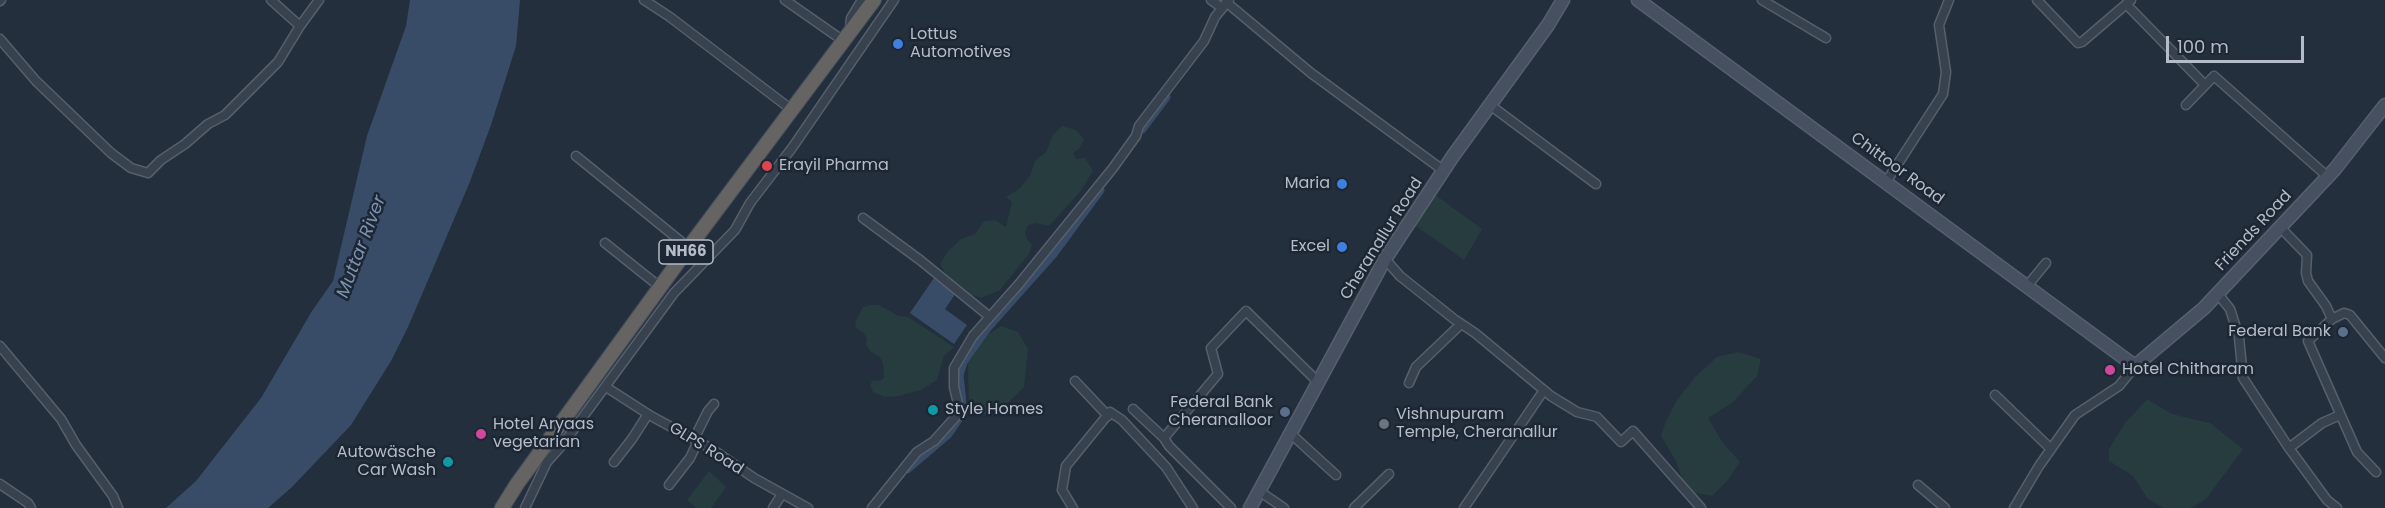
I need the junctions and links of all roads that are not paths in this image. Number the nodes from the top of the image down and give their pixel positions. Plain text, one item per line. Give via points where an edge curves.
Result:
1 (271, 0) edge
2 (319, 0) edge
3 (644, 0) edge
4 (785, 0) edge
5 (862, 0) edge
6 (874, 0) edge
7 (894, 0) edge
8 (1211, 0) edge
9 (1563, 0) edge
10 (1638, 0) edge
11 (1762, 0) edge
12 (1949, 0) edge
13 (2037, 0) edge
14 (2128, 2) edge
15 (1226, 4) edge
16 (300, 26) junction
17 (847, 38) junction
18 (1826, 38) dead end
19 (0, 39) edge
20 (2205, 85) junction
21 (1490, 105) junction
22 (2186, 105) dead end
23 (2385, 105) edge
24 (792, 110) junction
25 (576, 156) dead end
26 (1444, 171) junction
27 (2328, 177) junction
28 (1886, 182) junction
29 (1596, 184) dead end
30 (863, 218) dead end
31 (2280, 227) junction
32 (605, 243) dead end
33 (688, 248) junction
34 (1385, 259) junction
35 (2046, 263) dead end
36 (2027, 286) junction
37 (660, 287) junction
38 (2218, 294) junction
39 (990, 317) junction
40 (2332, 320) junction
41 (1461, 324) junction
42 (0, 346) edge
43 (2385, 358) edge
44 (2135, 366) junction
45 (1075, 381) dead end
46 (1317, 381) junction
47 (1409, 383) dead end
48 (606, 387) junction
49 (1544, 390) junction
50 (1995, 395) dead end
51 (714, 404) dead end
52 (1133, 409) dead end
53 (648, 414) junction
54 (2340, 415) junction
55 (1108, 416) junction
56 (1290, 433) junction
57 (1164, 438) junction
58 (696, 440) junction
59 (2289, 448) junction
60 (2051, 449) junction
61 (614, 462) dead end
62 (2376, 472) dead end
63 (1389, 474) dead end
64 (1336, 475) dead end
65 (0, 484) edge
66 (669, 485) dead end
67 (1918, 485) dead end
68 (1259, 491) junction
69 (782, 494) junction
70 (31, 508) edge
71 (118, 508) edge
72 (502, 508) edge
73 (525, 508) edge
74 (773, 508) edge
75 (808, 508) edge
76 (872, 508) edge
77 (1073, 508) edge
78 (1194, 508) edge
79 (1231, 508) edge
80 (1250, 508) edge
81 (1284, 508) edge
82 (1354, 508) edge
83 (1464, 508) edge
84 (1701, 508) edge
85 (1945, 508) edge
86 (2014, 508) edge
87 (2337, 508) edge

1 - 16 street
2 - 16 street
3 - 24 street
4 - 17 street
5 - 17 street via 851,18
6 - 17 highway, NH66
7 - 48 street via 750,203 735,230 674,293
8 - 15 street
9 - 21 main road, Cheranallur Road
10 - 28 main road, Chittoor Road
11 - 18 street
12 - 28 street via 1940,25 1946,72 1943,94
13 - 14 street via 2078,43
14 - 20 street
15 - 26 street via 1311,73
15 - 39 street via 1113,168
16 - 19 street via 279,62 225,115 208,124 148,173 131,168 111,153 36,81
17 - 24 highway, NH66
20 - 22 street
20 - 27 street via 2214,76
21 - 26 main road, Cheranallur Road
21 - 29 street
23 - 27 main road, Friends Road
24 - 33 highway, NH66
25 - 33 street
26 - 34 main road, Cheranallur Road
27 - 31 main road, Friends Road
28 - 36 main road, Chittoor Road
30 - 39 street
31 - 38 main road, Friends Road
31 - 40 street via 2307,255 2308,281
32 - 37 street
33 - 37 highway, NH66
34 - 41 street via 1400,276
34 - 46 main road, Cheranallur Road
35 - 36 street
36 - 44 main road, Chittoor Road
37 - 72 highway, NH66
38 - 44 main road, Friends Road
38 - 59 street via 2230,309 2239,337 2243,378
39 - 76 street via 954,368 960,412 934,441 917,452
40 - 43 street via 2344,313 2350,315
40 - 54 street via 2308,341
41 - 47 street via 1416,368
41 - 49 street
42 - 71 street via 61,419
44 - 60 street via 2119,386 2075,415
45 - 55 street
46 - 56 main road, Cheranallur Road
46 - 57 street via 1246,311 1211,348 1218,374
48 - 53 street, GLPS Road
48 - 73 street via 547,462
49 - 83 street
49 - 84 street via 1576,412 1597,417 1621,442 1633,430
50 - 60 street
51 - 58 street
52 - 57 street
53 - 58 street, GLPS Road
53 - 61 street
54 - 59 street via 2322,423
54 - 62 street via 2357,452
55 - 77 street via 1066,466 1062,490
55 - 78 street via 1110,412 1122,420 1166,467
56 - 64 street
56 - 68 main road, Cheranallur Road
57 - 79 street
58 - 66 street via 690,458
58 - 69 street, GLPS Road
59 - 87 street
60 - 86 street
63 - 82 street
65 - 70 street
67 - 85 street
68 - 80 main road, Cheranallur Road
68 - 81 street
69 - 74 street
69 - 75 street, GLPS Road

